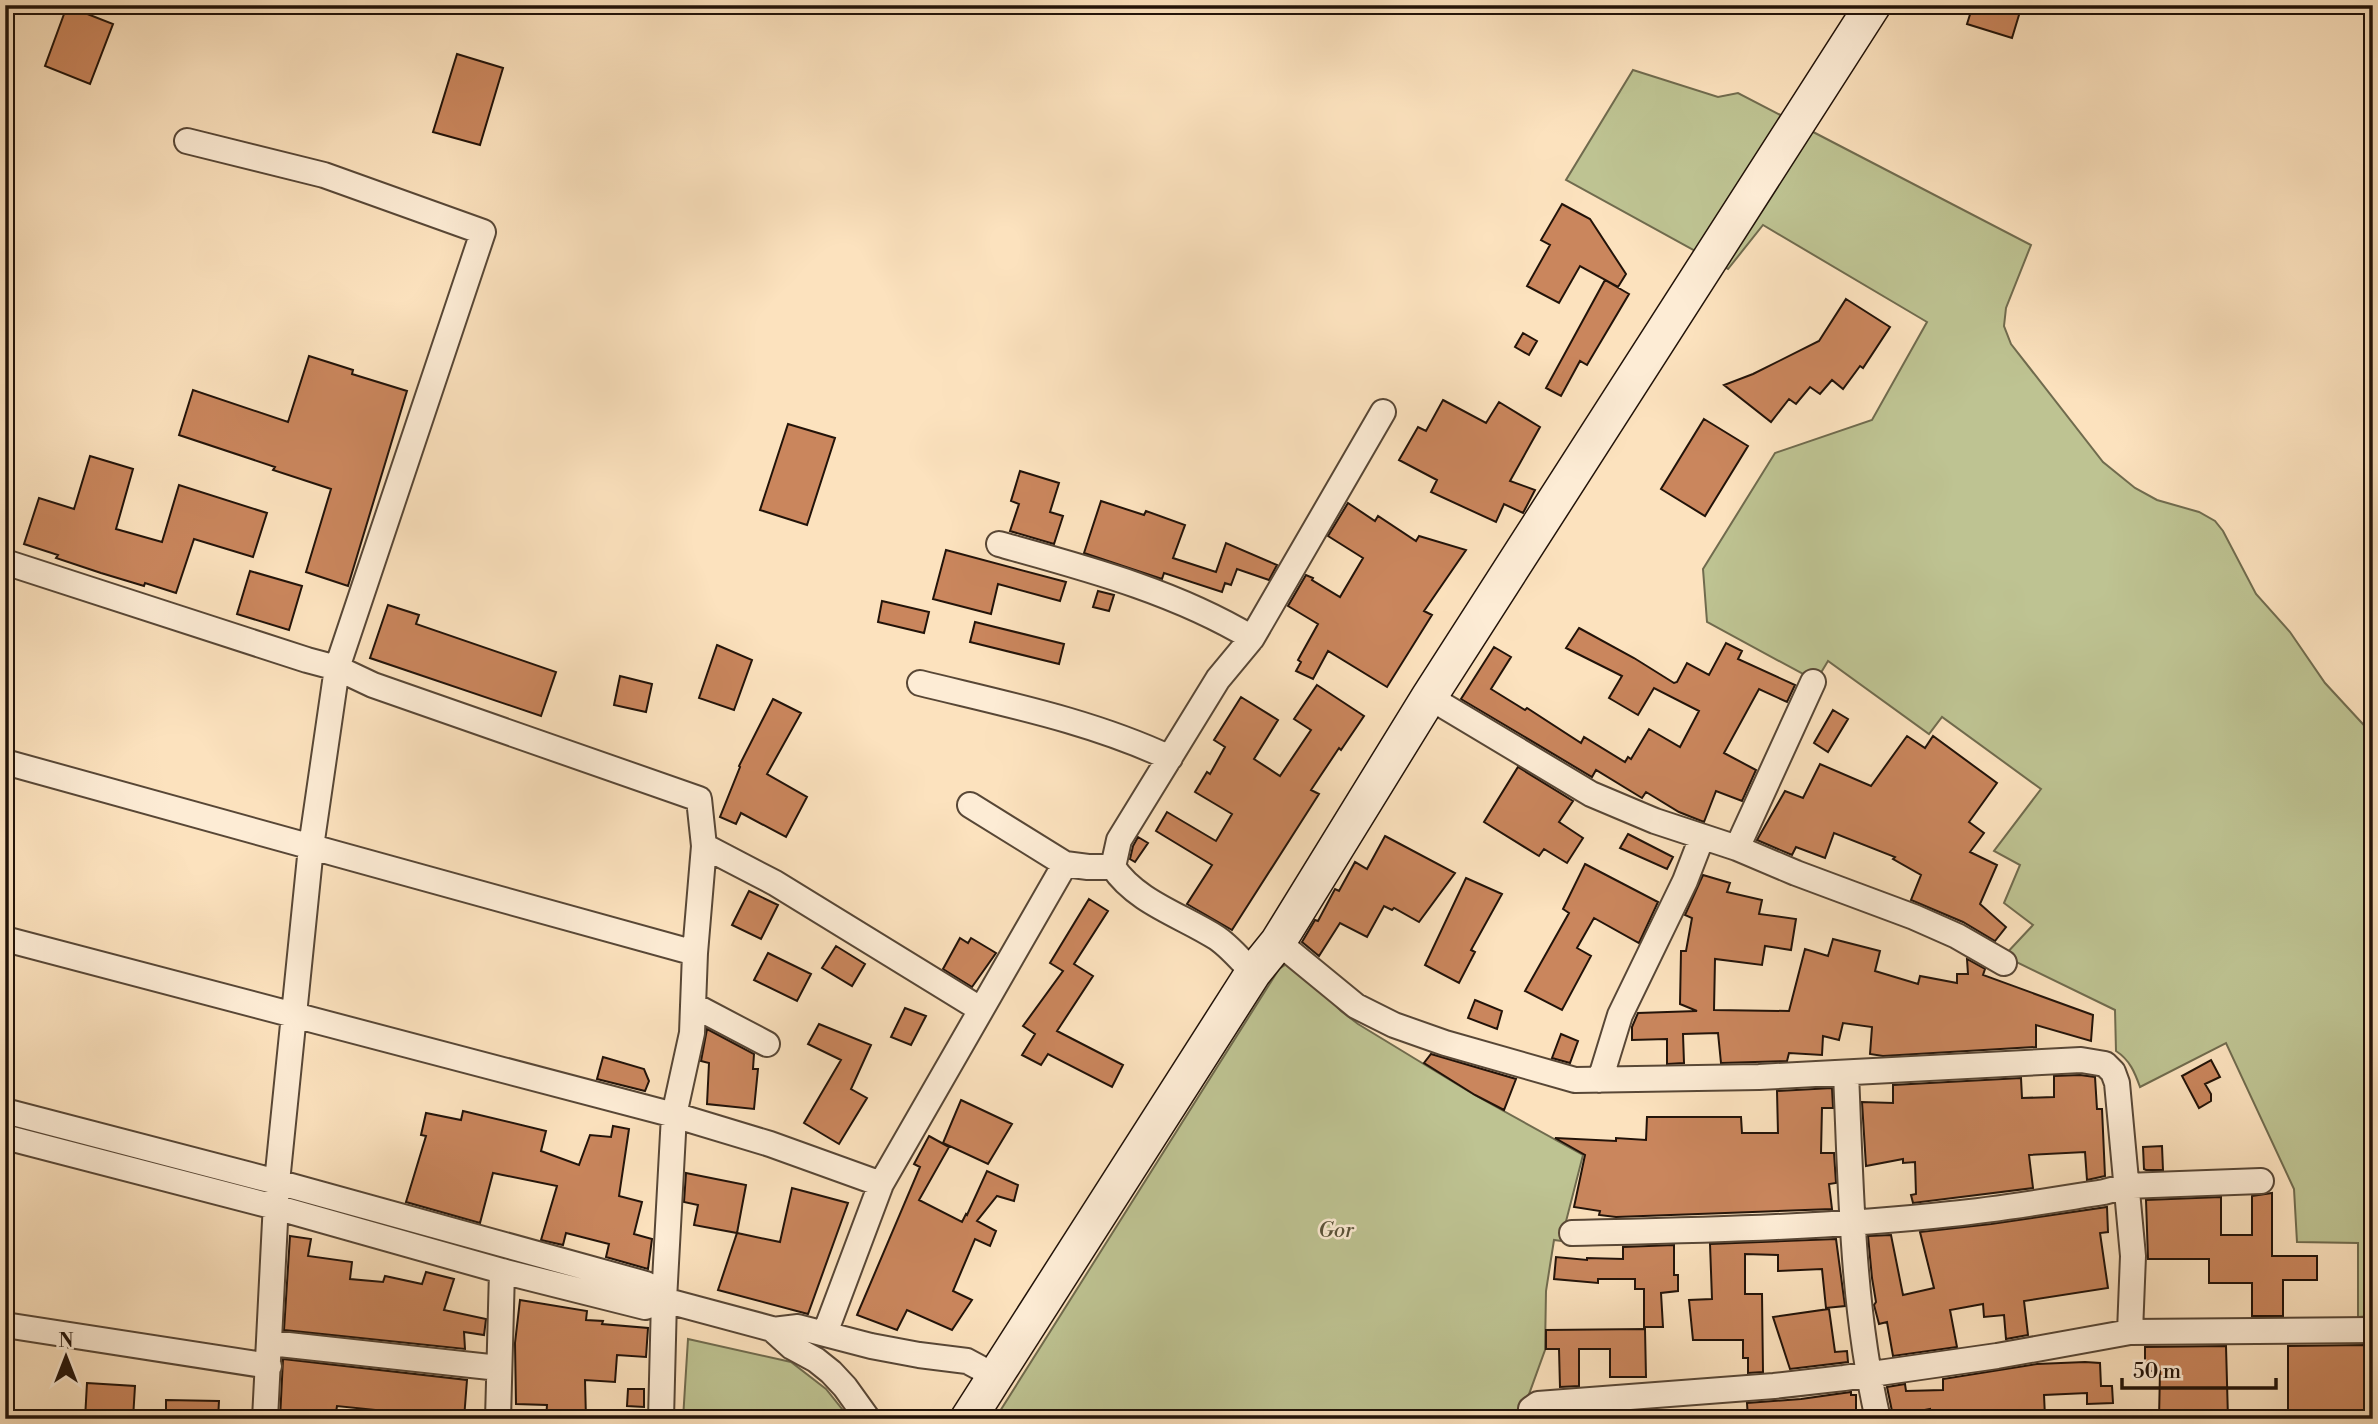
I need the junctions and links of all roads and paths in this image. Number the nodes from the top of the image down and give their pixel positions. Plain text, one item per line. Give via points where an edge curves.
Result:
1 (1873, 5) edge
2 (187, 141) dead end
3 (1383, 412) dead end
4 (999, 544) dead end
5 (5, 562) edge
6 (1252, 638) junction
7 (337, 668) junction
8 (1813, 682) dead end
9 (920, 683) dead end
10 (1429, 697) junction
11 (1170, 758) junction
12 (5, 762) edge
13 (970, 805) dead end
14 (1702, 837) junction
15 (704, 846) junction
16 (311, 847) junction
17 (1737, 848) junction
18 (1065, 864) junction
19 (1113, 867) junction
20 (5, 939) edge
21 (1278, 942) junction
22 (695, 953) junction
23 (2004, 963) dead end
24 (1253, 973) junction
25 (693, 1005) junction
26 (980, 1009) junction
27 (294, 1016) junction
28 (767, 1044) dead end
29 (1846, 1073) junction
30 (1600, 1080) junction
31 (5, 1111) edge
32 (674, 1115) junction
33 (5, 1136) edge
34 (2261, 1181) dead end
35 (277, 1182) junction
36 (881, 1184) junction
37 (2126, 1186) junction
38 (275, 1207) junction
39 (1852, 1222) junction
40 (1572, 1233) dead end
41 (502, 1272) junction
42 (664, 1300) junction
43 (5, 1325) edge
44 (773, 1330) junction
45 (2373, 1330) edge
46 (2130, 1332) junction
47 (825, 1333) junction
48 (269, 1355) junction
49 (499, 1368) junction
50 (1867, 1374) junction
51 (995, 1376) junction
52 (265, 1419) edge
53 (498, 1419) edge
54 (661, 1419) edge
55 (868, 1419) edge
56 (968, 1419) edge
57 (1530, 1419) edge
58 (1878, 1419) edge

1 - 10 main road
2 - 7 street via 324,175 483,232
3 - 6 street
4 - 6 street via 1175,600
5 - 7 street
6 - 11 street via 1218,679
7 - 15 street via 373,685 699,799
7 - 16 street
8 - 17 street
9 - 11 street via 1061,717 1130,739
10 - 14 street via 1583,789
10 - 21 main road
11 - 19 street via 1119,840
12 - 16 street
13 - 18 street
14 - 17 street
14 - 30 street via 1654,949 1619,1015
15 - 22 street
15 - 26 street via 775,883
16 - 22 street
16 - 27 street
17 - 23 street via 1914,917
18 - 19 street
18 - 26 street
19 - 24 street via 1122,881 1139,893 1219,940
20 - 27 street
21 - 24 main road
21 - 30 street via 1356,1006 1394,1025 1575,1080
22 - 25 street
24 - 51 main road
25 - 28 street
25 - 32 street via 692,1032
26 - 36 street
27 - 32 street
27 - 35 street
29 - 30 street
29 - 37 street via 2081,1060 2105,1064 2117,1083
29 - 39 street
31 - 35 street
32 - 36 street
32 - 42 street
33 - 38 street
34 - 37 street
35 - 38 street
35 - 42 street via 646,1284
36 - 47 street
37 - 39 street via 1950,1214
37 - 46 street via 2133,1256
38 - 41 street
38 - 48 street
39 - 40 street
39 - 50 street
41 - 42 street via 645,1307
41 - 49 street
42 - 44 street
42 - 54 street
43 - 48 street
44 - 47 street via 798,1327
44 - 55 street via 831,1372
45 - 46 street
46 - 50 street
47 - 51 street via 967,1361
48 - 49 street
48 - 52 street
49 - 53 street
50 - 57 street via 1774,1386 1538,1404 1531,1409
50 - 58 street
51 - 56 main road

